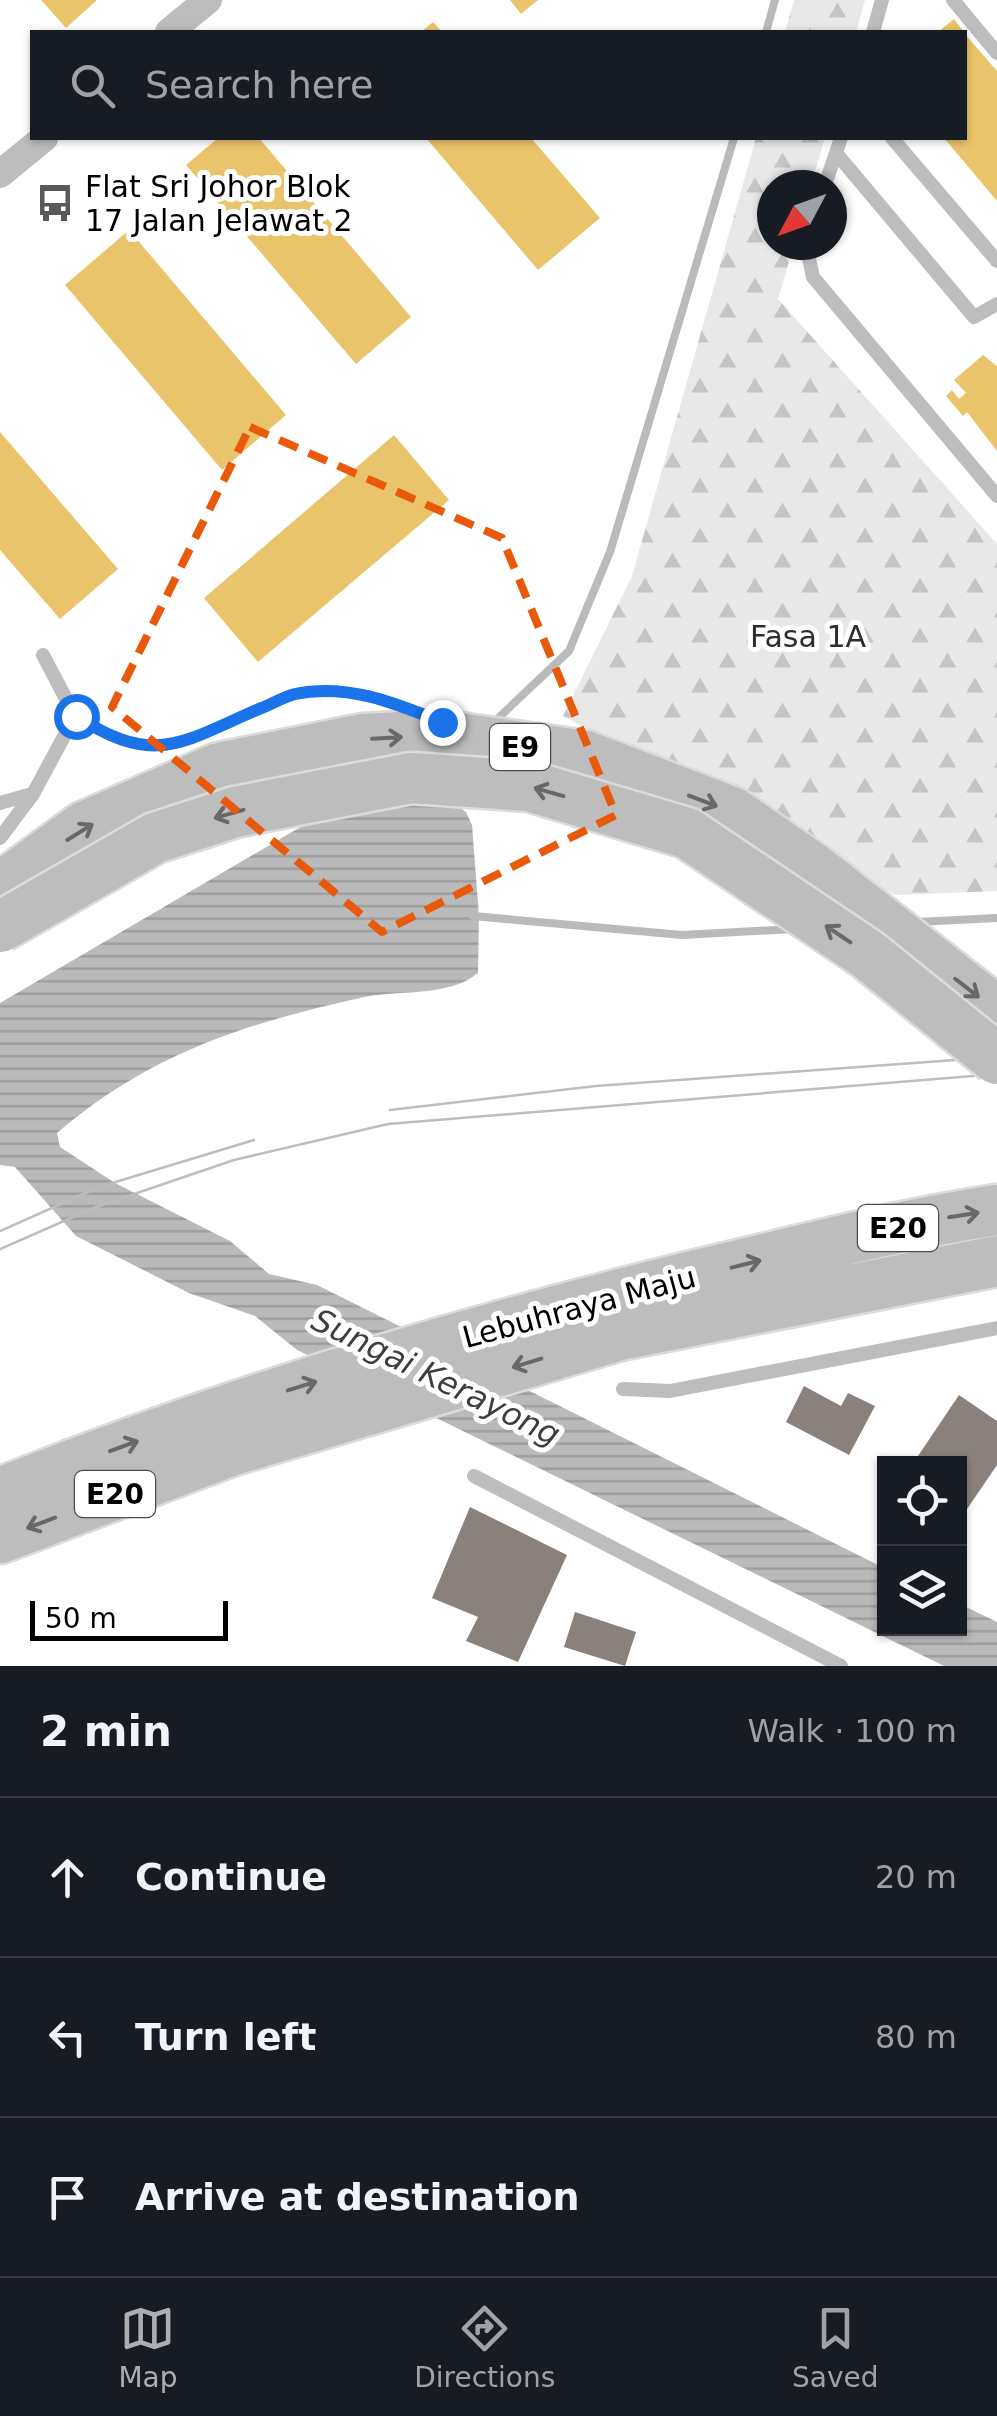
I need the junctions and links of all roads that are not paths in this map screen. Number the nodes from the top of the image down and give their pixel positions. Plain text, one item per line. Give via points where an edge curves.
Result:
1 (208, 0) edge
2 (882, 0) edge
3 (953, 0) edge
4 (171, 30) edge
5 (874, 30) edge
6 (997, 53) edge
7 (42, 140) edge
8 (840, 140) edge
9 (894, 140) edge
10 (836, 153) junction
11 (830, 170) edge
12 (0, 174) edge
13 (809, 260) edge
14 (997, 262) edge
15 (997, 304) edge
16 (997, 496) edge
17 (43, 655) dead end
18 (33, 794) junction
19 (0, 803) edge
20 (0, 838) edge
21 (0, 888) edge
22 (0, 927) edge
23 (997, 1012) edge
24 (997, 1059) edge
25 (997, 1210) edge
26 (997, 1261) edge
27 (997, 1328) edge
28 (623, 1388) dead end
29 (219, 1433) junction
30 (474, 1476) dead end
31 (0, 1494) edge
32 (0, 1538) edge
33 (840, 1666) edge

1 - 4 street
2 - 5 lane
3 - 6 lane
7 - 12 street
8 - 10 lane
9 - 14 lane
10 - 11 lane
10 - 15 lane via 974,317
13 - 16 lane via 812,277
17 - 18 lane via 76,716
18 - 19 lane
18 - 20 lane
21 -> 23 highway, E9 via 84,827 219,768 364,739 438,735 586,756 732,812
24 -> 22 highway, E9, bridge via 867,954 688,832 529,786 411,778 234,812 155,838
29 -> 25 highway, Lebuhraya Maju / E20 via 583,1303
26 -> 29 highway, Lebuhraya Maju / E20 via 620,1335
27 - 28 lane via 670,1391
31 -> 29 highway, Lebuhraya Maju / E20
29 -> 32 highway, Lebuhraya Maju / E20
30 - 33 lane

